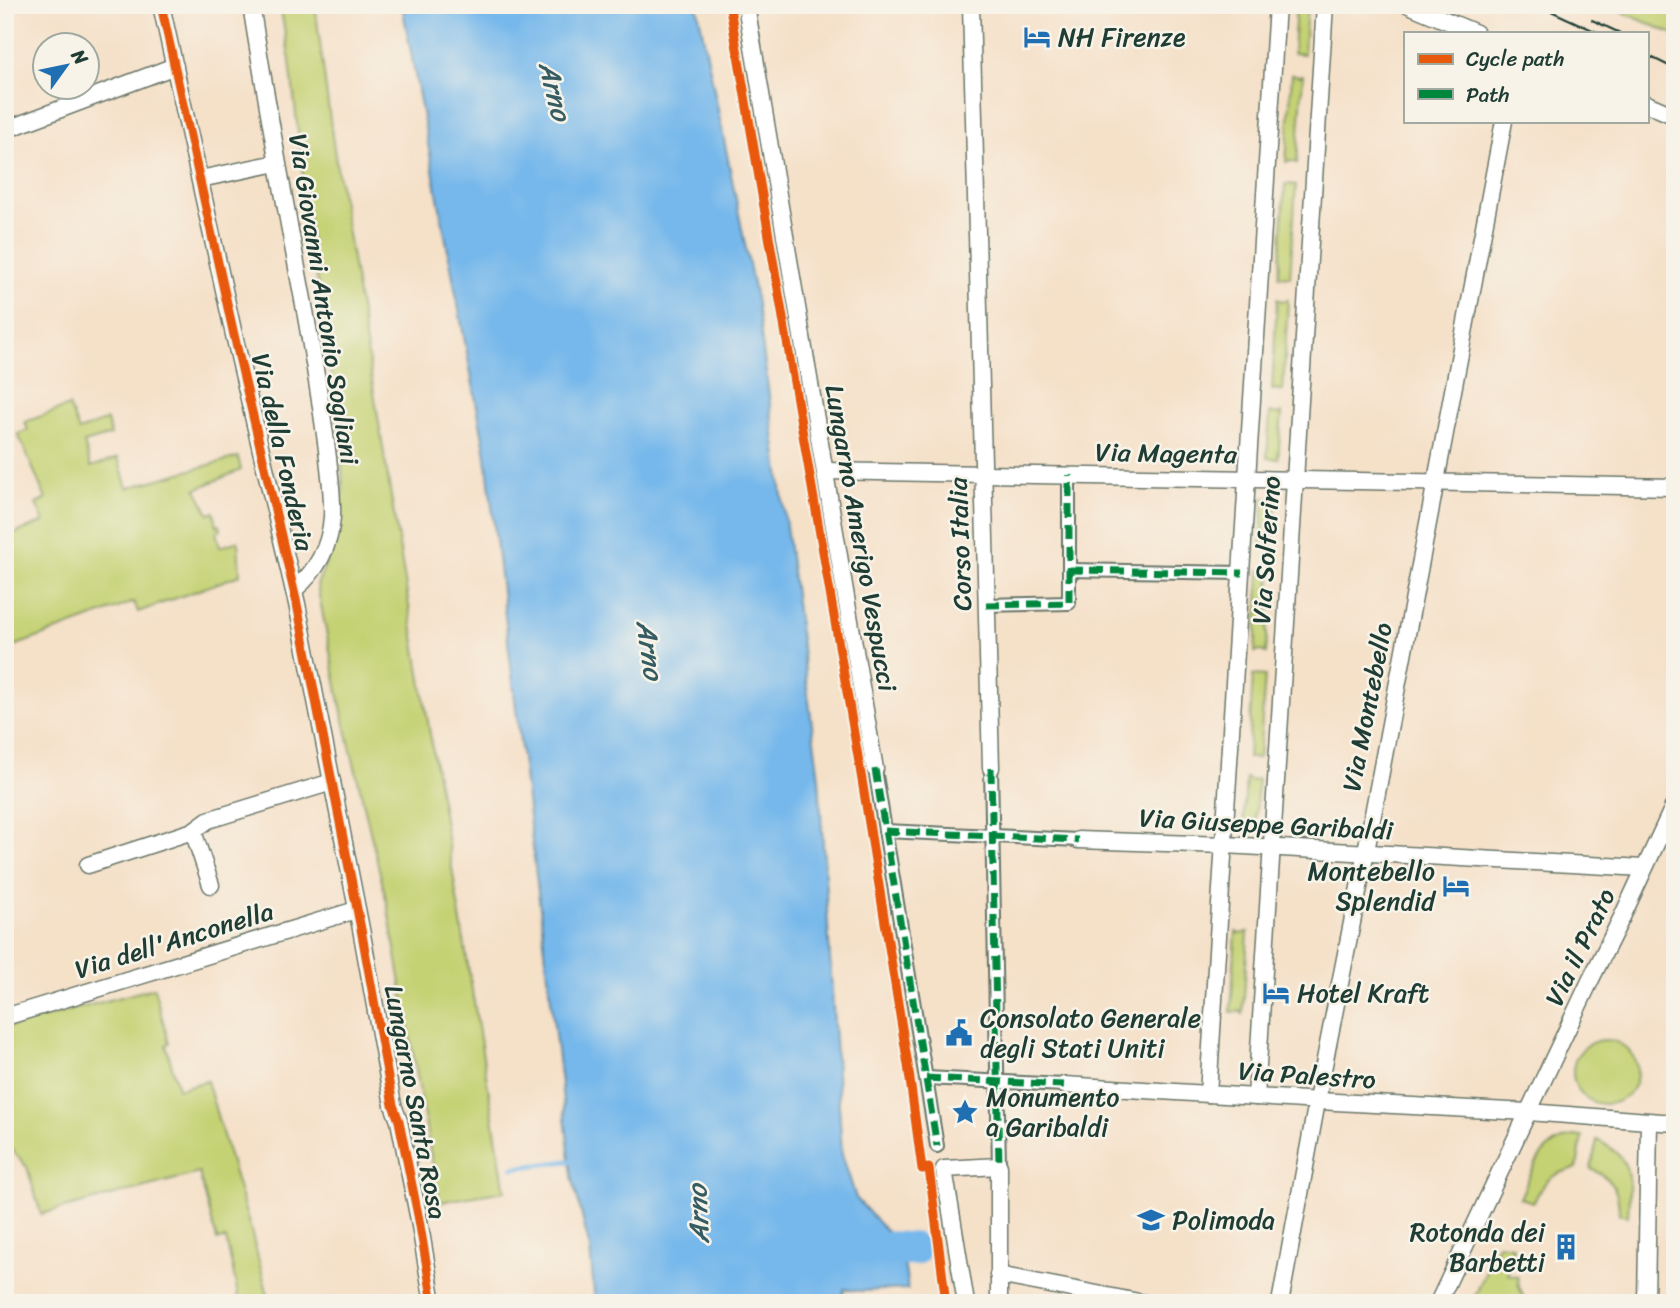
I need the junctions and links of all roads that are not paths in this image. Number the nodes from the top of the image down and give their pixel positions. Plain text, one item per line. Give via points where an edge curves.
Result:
1 (161, 5) edge
2 (251, 5) edge
3 (971, 5) edge
4 (1277, 5) edge
5 (1325, 5) edge
6 (1409, 5) edge
7 (746, 6) edge
8 (1474, 32) edge
9 (175, 66) junction
10 (1648, 104) edge
11 (1675, 116) edge
12 (1504, 122) edge
13 (5, 130) edge
14 (277, 163) junction
15 (200, 179) junction
16 (825, 471) junction
17 (982, 474) junction
18 (1069, 475) junction
19 (1248, 479) junction
20 (1295, 479) junction
21 (1434, 482) junction
22 (1675, 487) edge
23 (1069, 570) junction
24 (1242, 573) junction
25 (293, 590) junction
26 (986, 606) junction
27 (991, 768) joint
28 (875, 769) joint
29 (332, 782) junction
30 (1675, 803) edge
31 (193, 831) junction
32 (885, 831) junction
33 (992, 837) junction
34 (1078, 840) joint
35 (1224, 845) junction
36 (1272, 848) junction
37 (1365, 853) junction
38 (88, 865) dead end
39 (1644, 868) junction
40 (211, 885) dead end
41 (356, 910) junction
42 (5, 1017) edge
43 (926, 1078) junction
44 (998, 1081) junction
45 (1065, 1085) joint
46 (1208, 1094) junction
47 (1256, 1097) junction
48 (1317, 1101) junction
49 (1528, 1112) junction
50 (1650, 1122) junction
51 (1675, 1123) edge
52 (937, 1146) dead end
53 (999, 1166) junction
54 (999, 1275) junction
55 (433, 1303) edge
56 (966, 1303) edge
57 (999, 1303) edge
58 (1144, 1303) edge
59 (1280, 1303) edge
60 (1437, 1303) edge
61 (1646, 1303) edge

1 - 9 street, Via della Fonderia
2 - 14 street, Via Giovanni Antonio Sogliani
3 - 17 street, Corso Italia
4 - 19 street, Via Solferino
5 - 20 street, Via Solferino
6 - 8 street
7 - 16 street, Lungarno Amerigo Vespucci
9 - 13 street
9 - 15 street, Via della Fonderia
10 - 11 street
12 - 21 street, Via Montebello
14 - 15 street
14 - 25 street, Via Giovanni Antonio Sogliani via 316,369 332,503 330,529 319,562
15 - 25 street, Via della Fonderia
16 - 17 street, Via Magenta
16 - 28 street, Lungarno Amerigo Vespucci
17 - 18 street, Via Magenta
17 - 26 street, Corso Italia
18 - 19 street, Via Magenta
18 - 23 street
19 - 20 street, Via Magenta
19 - 24 street, Via Solferino
20 - 21 street, Via Magenta
20 - 36 street, Via Solferino
21 - 22 street, Via Magenta
21 - 37 street, Via Montebello
23 - 24 street
23 - 26 street via 1069,603
24 - 35 street, Via Solferino
25 - 29 street, Via della Fonderia
26 - 27 street, Corso Italia
27 - 33 street, Corso Italia
28 - 32 street, Lungarno Amerigo Vespucci
29 - 31 street via 208,820
29 - 41 street, Via della Fonderia
30 - 39 street, Via il Prato
31 - 38 street
31 - 40 street
32 - 33 street, Via Giuseppe Garibaldi
32 - 43 street, Lungarno Amerigo Vespucci
33 - 34 street, Via Giuseppe Garibaldi
33 - 44 street, Corso Italia
34 - 35 street, Via Giuseppe Garibaldi
35 - 36 street, Via Giuseppe Garibaldi
35 - 46 street, Via Solferino
36 - 37 street, Via Giuseppe Garibaldi
36 - 47 street, Via Solferino
37 - 39 street, Via Giuseppe Garibaldi
37 - 48 street, Via Montebello
39 - 49 street, Via il Prato
41 - 42 street, Via dell'Anconella
41 - 55 street, Lungarno Santa Rosa
43 - 44 street
43 - 52 street, Lungarno Amerigo Vespucci
44 - 45 street, Via Palestro
44 - 53 street
45 - 46 street, Via Palestro
46 - 47 street, Via Palestro
47 - 48 street, Via Palestro
48 - 49 street, Via Palestro
48 - 59 street, Via Montebello
49 - 50 street
49 - 60 street, Via il Prato
50 - 51 street
50 - 61 street
53 - 54 street
53 - 56 street via 944,1168
54 - 57 street
54 - 58 street

